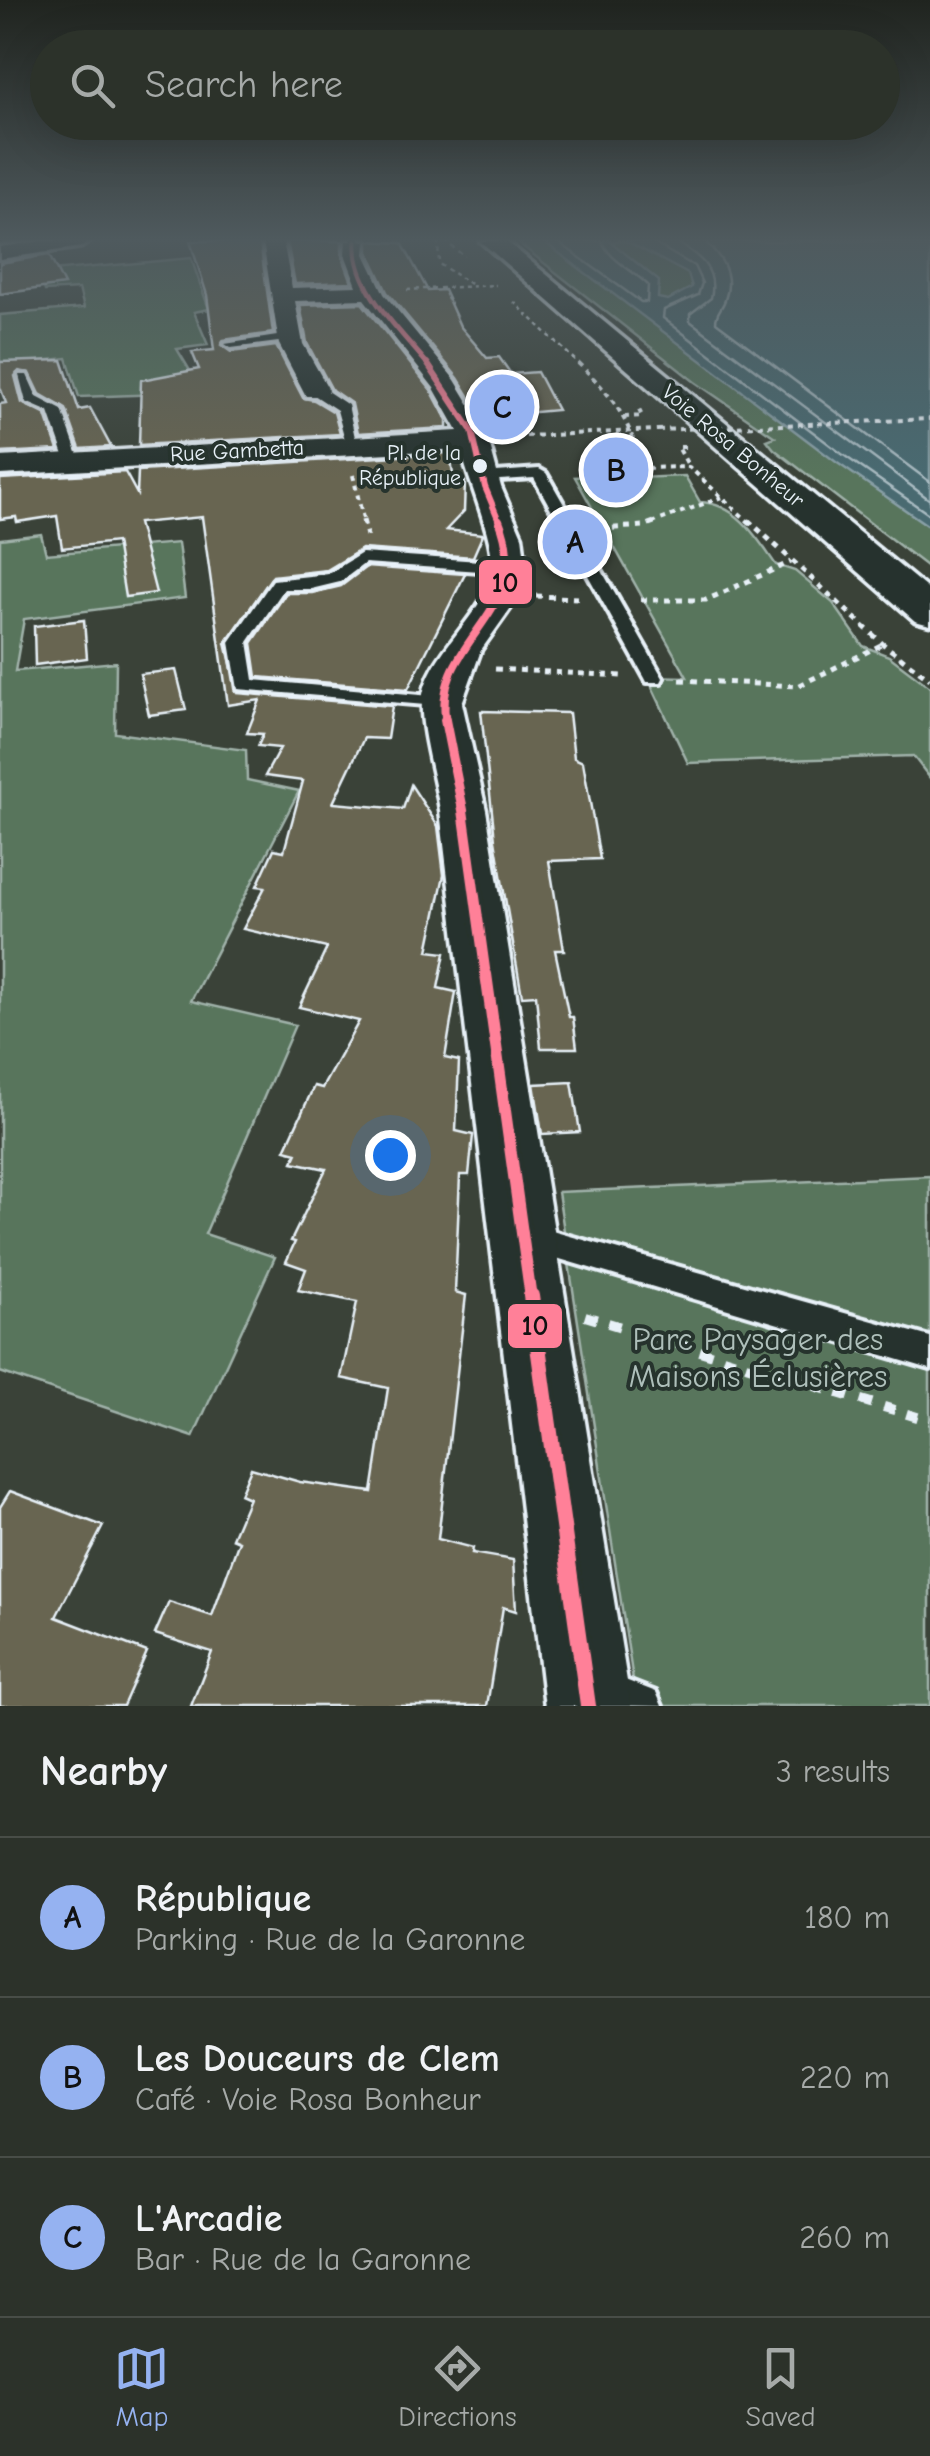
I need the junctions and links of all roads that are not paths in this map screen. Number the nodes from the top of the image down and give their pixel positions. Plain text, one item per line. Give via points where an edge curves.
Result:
1 (288, 321) edge
2 (392, 321) edge
3 (569, 321) edge
4 (290, 338) junction
5 (230, 344) dead end
6 (23, 378) dead end
7 (316, 390) joint
8 (349, 444) junction
9 (478, 458) junction
10 (73, 461) junction
11 (0, 466) edge
12 (509, 568) junction
13 (930, 612) edge
14 (654, 678) dead end
15 (442, 703) junction
16 (524, 1236) junction
17 (930, 1353) edge
18 (586, 1696) edge
19 (642, 1706) edge

1 - 4 street
2 - 9 street via 458,404
3 - 13 street, Voie Rosa Bonheur
4 - 5 lane
4 - 7 street
6 - 10 lane via 30,399 55,410
7 - 8 lane via 343,408
8 - 9 street, Rue Gambetta
8 - 10 street, Rue Gambetta
9 - 12 street via 506,536
9 - 14 lane via 540,473
10 - 11 street, Rue Gambetta
12 - 15 street via 502,595 452,667
12 - 15 lane via 356,559 322,582 279,584 239,642 244,685
15 - 16 street
16 - 17 lane
16 - 18 street
18 - 19 lane

